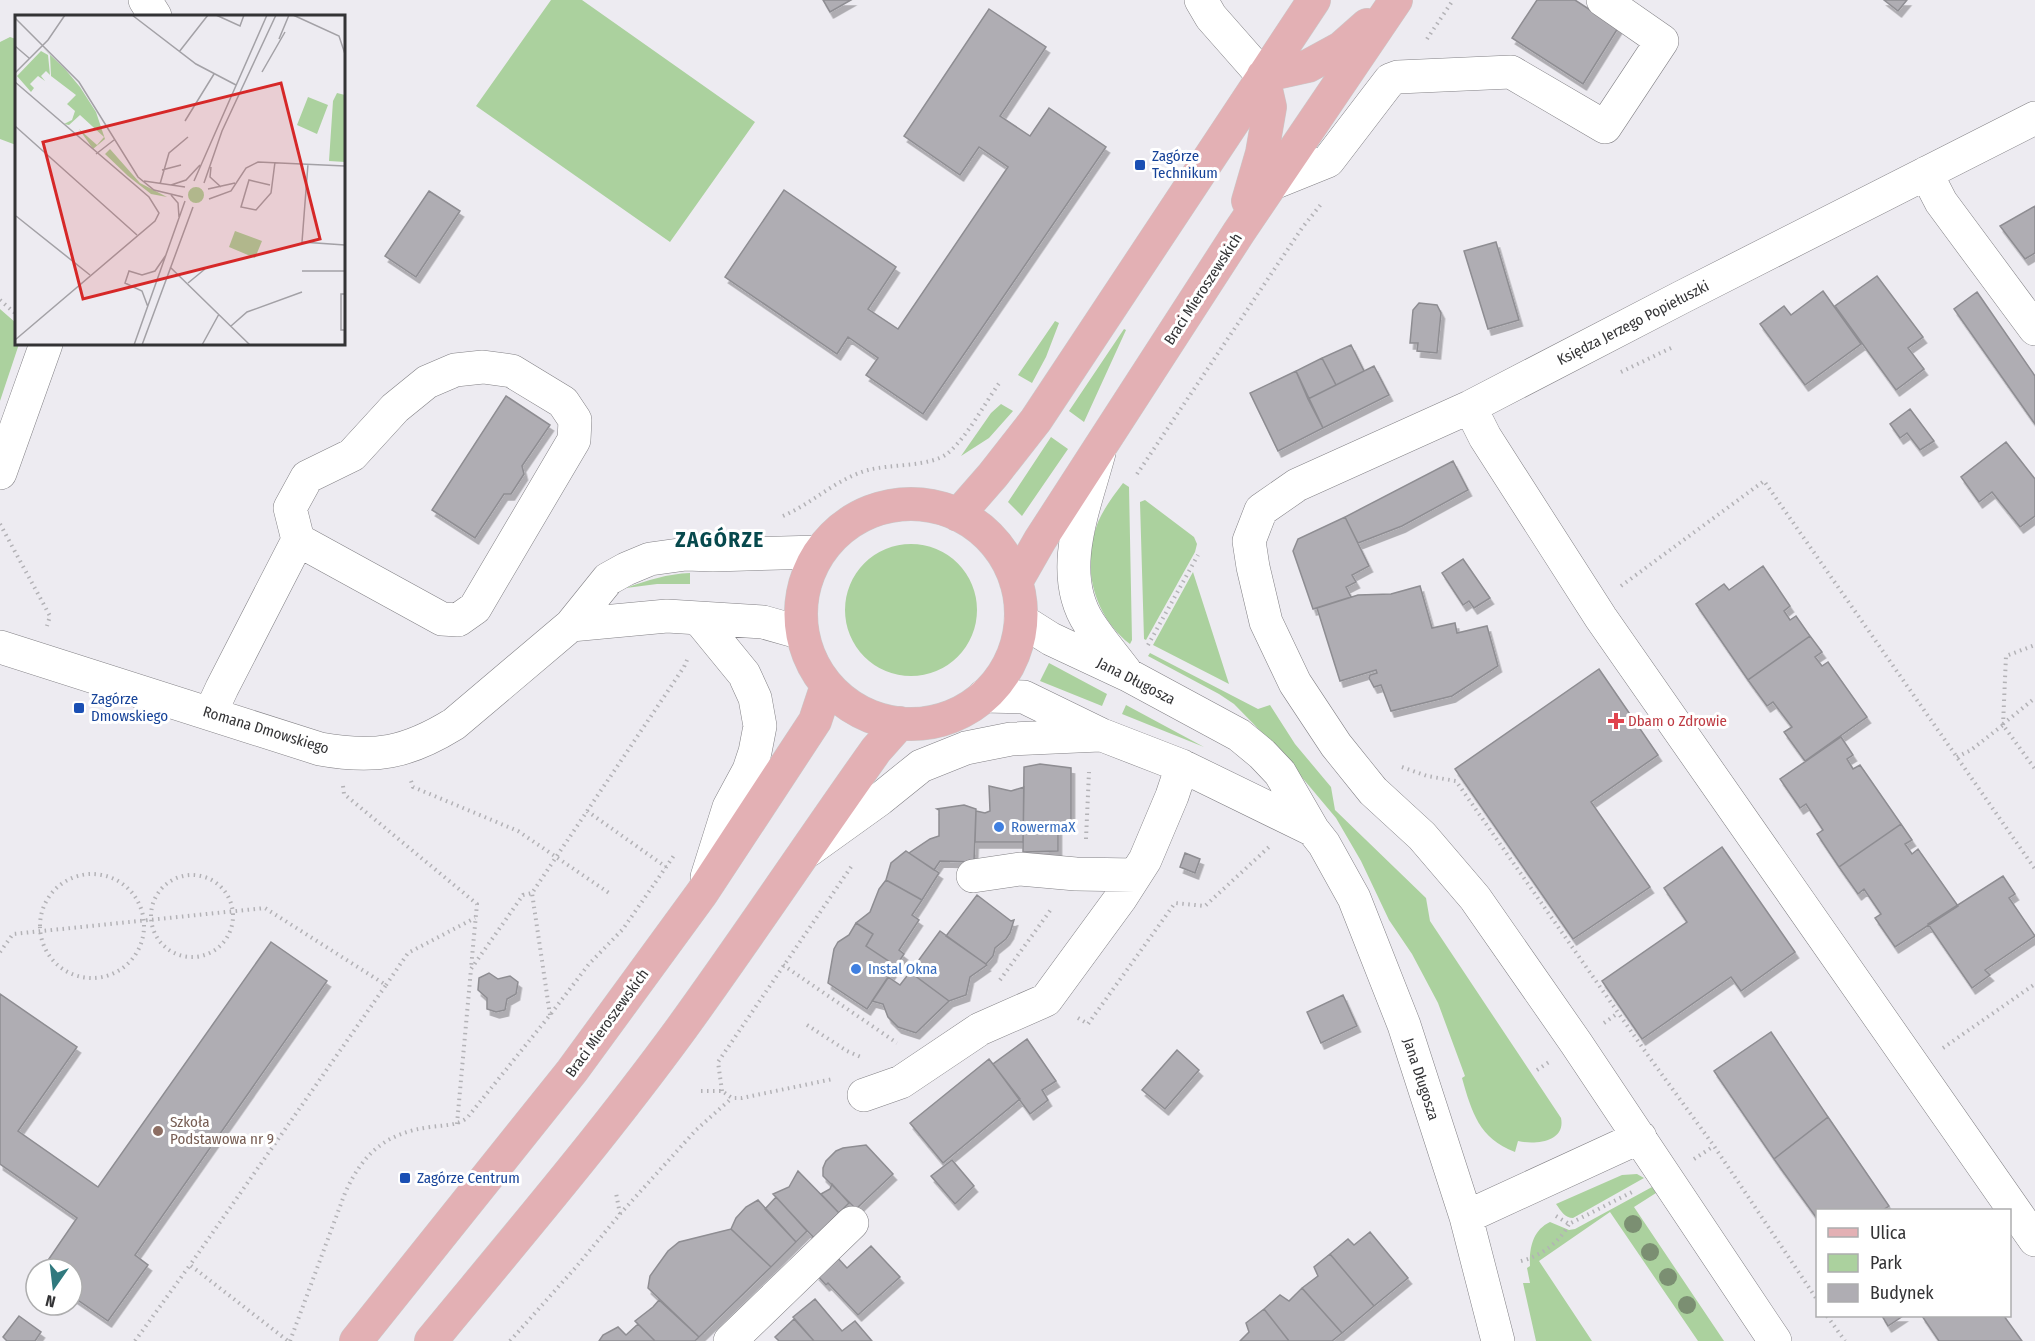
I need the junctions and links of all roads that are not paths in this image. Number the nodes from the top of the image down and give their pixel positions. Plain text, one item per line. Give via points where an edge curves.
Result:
1 (145, 0) edge
2 (1201, 0) edge
3 (1314, 0) edge
4 (1396, 0) edge
5 (1603, 0) edge
6 (154, 15) edge
7 (1263, 76) junction
8 (2035, 118) edge
9 (1926, 174) junction
10 (1271, 184) junction
11 (1239, 232) junction
12 (2035, 329) edge
13 (46, 345) edge
14 (1470, 407) junction
15 (1100, 449) junction
16 (0, 473) edge
17 (958, 514) junction
18 (298, 540) junction
19 (819, 552) junction
20 (1016, 582) junction
21 (699, 619) junction
22 (1021, 620) junction
23 (571, 625) junction
24 (802, 633) junction
25 (0, 647) edge
26 (1128, 675) junction
27 (827, 686) junction
28 (984, 696) junction
29 (210, 714) junction
30 (900, 723) junction
31 (1102, 735) junction
32 (1182, 766) junction
33 (1313, 830) junction
34 (802, 855) junction
35 (1135, 875) junction
36 (973, 876) dead end
37 (702, 893) junction
38 (864, 1095) dead end
39 (1640, 1137) junction
40 (1466, 1217) junction
41 (852, 1223) dead end
42 (2035, 1240) edge
43 (356, 1341) edge
44 (431, 1341) edge
45 (730, 1341) edge
46 (1498, 1341) edge
47 (1776, 1341) edge

1 - 6 street
2 - 7 street
3 - 7 main road
4 - 7 main road via 1341,48 1308,66
4 - 10 main road, Braci Mieroszewskich
5 - 10 street via 1662,41 1605,127 1511,72 1410,76 1390,80 1328,161
7 - 11 main road via 1270,107 1262,153
7 - 17 main road via 1036,420
8 - 9 street, Księdza Jerzego Popiełuszki
9 - 12 street via 1941,202
9 - 14 street, Księdza Jerzego Popiełuszki
10 - 11 main road, Braci Mieroszewskich
11 - 15 main road, Braci Mieroszewskich
13 - 16 street
14 - 39 street, Księdza Jerzego Popiełuszki via 1297,485 1261,510 1250,541 1253,567 1266,621 1295,683 1336,744 1373,791 1422,836 1475,898
14 - 42 street via 1485,437 1593,605
15 - 20 main road, Braci Mieroszewskich
15 - 26 street via 1077,538 1074,579 1088,622
17 - 19 main road via 928,505 897,505 866,513 840,529
17 - 20 main road via 994,542
18 - 18 street via 442,619 458,620 475,608 574,440 575,420 563,402 512,371 483,367 455,370 427,382 395,408 352,455 307,477 290,508
18 - 29 street
19 - 23 street, Romana Dmowskiego via 686,554 650,559 608,579
19 - 24 main road via 802,591
20 - 22 main road
21 - 23 street via 668,616
21 - 24 street via 763,622
21 - 37 street via 744,674 755,698 760,726 749,770 729,807
22 - 26 street, Jana Długosza via 1051,639
22 - 28 main road via 1010,662
23 - 29 street, Romana Dmowskiego via 454,724 406,748 378,754 348,754
24 - 27 main road via 811,661
25 - 29 street, Romana Dmowskiego
26 - 33 street, Jana Długosza via 1239,735 1262,754 1280,773
27 - 30 main road via 873,718
27 - 37 main road, Braci Mieroszewskich via 815,721
28 - 30 main road via 959,713 930,722
28 - 31 street, Jana Długosza via 1024,698
30 - 34 main road via 876,750
31 - 32 street, Jana Długosza
31 - 34 street via 1011,739 966,748 921,766
32 - 33 street, Jana Długosza
32 - 35 street
33 - 40 street, Jana Długosza via 1354,898 1404,1025
34 - 44 main road via 623,1105
35 - 36 street via 1020,869
35 - 38 street via 1046,1000 980,1029 901,1082
37 - 43 main road, Braci Mieroszewskich via 572,1071
39 - 40 street
39 - 47 street
40 - 46 street, Jana Długosza
41 - 45 street

